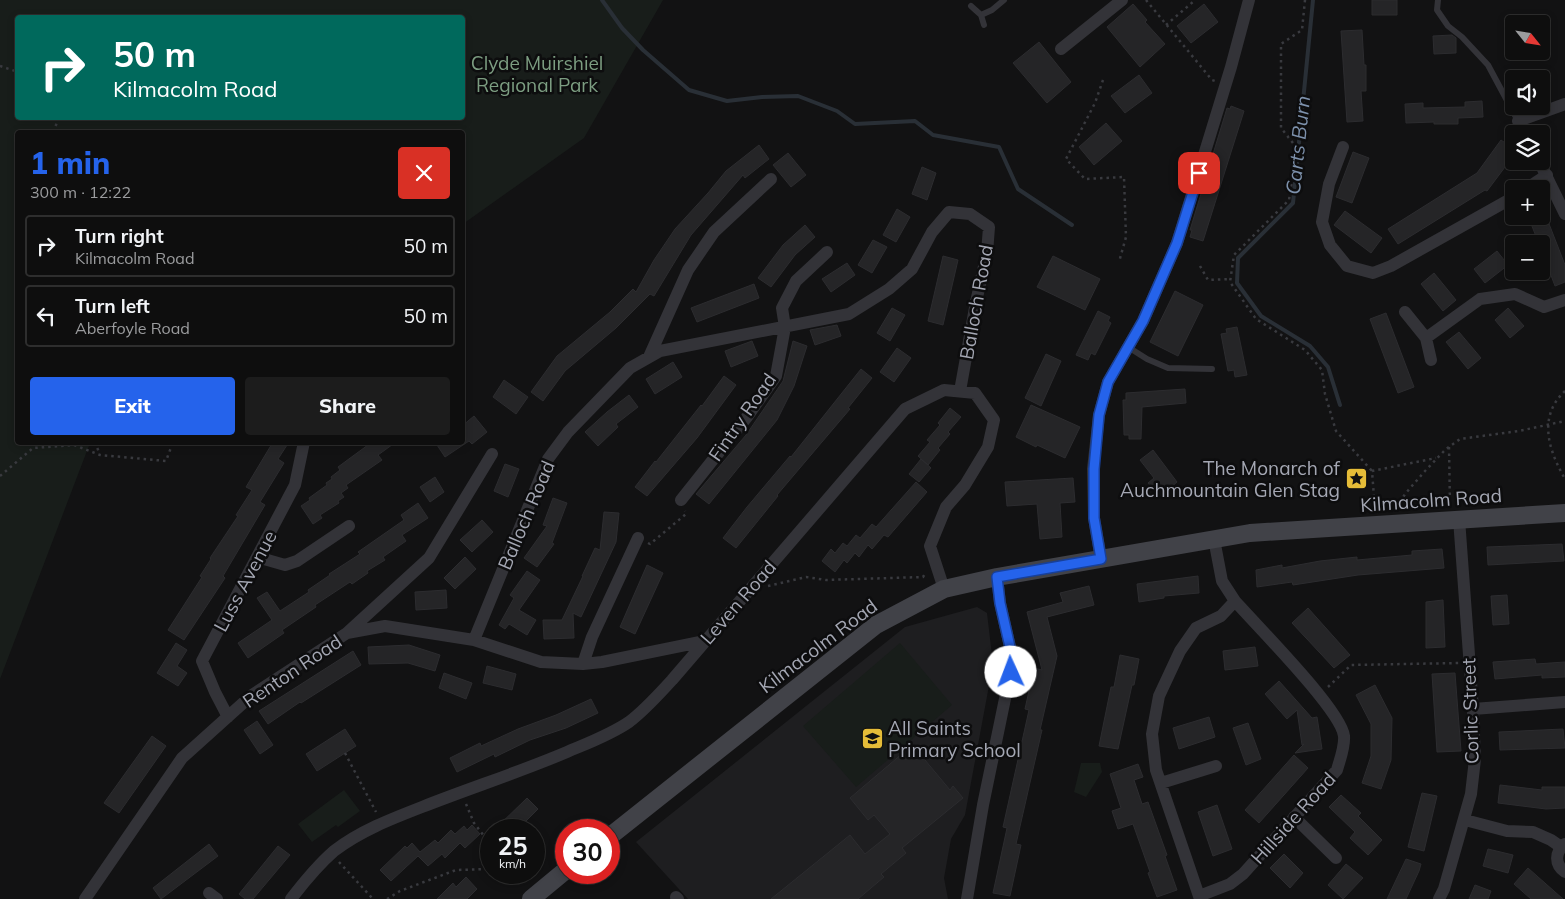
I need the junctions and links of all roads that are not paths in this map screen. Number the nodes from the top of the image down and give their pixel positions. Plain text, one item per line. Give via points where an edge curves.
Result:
1 (1004, 0) edge
2 (1122, 0) edge
3 (1249, 0) edge
4 (1438, 0) edge
5 (971, 6) dead end
6 (981, 15) junction
7 (984, 25) dead end
8 (1060, 49) dead end
9 (1565, 104) edge
10 (1518, 122) junction
11 (1520, 125) edge
12 (1343, 147) dead end
13 (1544, 170) edge
14 (1547, 175) junction
15 (771, 179) dead end
16 (1540, 180) edge
17 (1505, 202) edge
18 (1565, 214) edge
19 (827, 252) dead end
20 (1565, 300) edge
21 (1405, 312) dead end
22 (785, 326) junction
23 (1426, 338) junction
24 (1128, 347) junction
25 (649, 357) junction
26 (1431, 360) dead end
27 (1212, 369) dead end
28 (960, 391) junction
29 (303, 445) edge
30 (492, 454) dead end
31 (681, 500) road end
32 (1565, 513) edge
33 (1454, 519) junction
34 (349, 526) dead end
35 (638, 538) road end
36 (1214, 539) junction
37 (257, 557) junction
38 (1101, 559) junction
39 (997, 577) junction
40 (944, 589) junction
41 (1235, 601) junction
42 (347, 633) junction
43 (474, 640) junction
44 (705, 640) junction
45 (583, 664) junction
46 (1565, 702) edge
47 (1473, 709) junction
48 (228, 716) junction
49 (1216, 766) dead end
50 (1161, 783) junction
51 (1294, 817) junction
52 (1465, 820) junction
53 (620, 828) edge
54 (1563, 846) edge
55 (1336, 858) dead end
56 (1565, 872) edge
57 (555, 879) edge
58 (1200, 898) edge
59 (85, 899) edge
60 (291, 899) edge
61 (531, 899) edge
62 (967, 899) edge
63 (1439, 899) edge

1 - 6 lane
2 - 8 street
3 - 24 street via 1177,243
4 - 10 lane via 1437,10 1448,26 1488,65
5 - 6 lane
6 - 7 lane
9 - 10 street
10 - 11 street
12 - 17 street via 1329,184 1322,222 1330,245 1347,266 1372,273 1391,266
13 - 14 street
14 - 16 street
14 - 18 street
15 - 25 street via 714,232 688,270
19 - 22 street via 796,281 782,308
20 - 23 street via 1544,307 1515,294 1480,299
21 - 23 street
22 - 25 street, Balloch Road via 660,351
22 - 28 street, Balloch Road via 848,314 889,290 912,268 932,232 949,212 970,214 989,227 987,253
22 - 31 street, Fintry Road via 776,376
23 - 26 street
24 - 27 lane via 1168,368
24 - 38 street via 1108,382 1099,415 1094,518
25 - 43 street, Balloch Road via 630,368 568,432 548,459
28 - 40 street via 975,393 994,420 988,448 965,485 946,507 930,546
28 - 44 street, Leven Road via 944,390 905,409
29 - 37 street, Luss Avenue via 295,485
30 - 42 street via 429,558
32 - 33 main road, Kilmacolm Road
33 - 36 main road, Kilmacolm Road via 1250,533
33 - 47 street, Corlic Street
34 - 37 street via 297,561 285,565
35 - 45 street via 592,637
36 - 38 main road, Kilmacolm Road
36 - 41 street, Hillside Road via 1222,581
37 - 48 street, Luss Avenue via 202,661
38 - 39 main road, Kilmacolm Road
39 - 40 main road, Kilmacolm Road
39 - 62 street via 1013,660
40 - 53 main road, Kilmacolm Road via 876,625
41 - 50 street via 1221,616 1196,628 1180,651 1159,696 1152,734 1156,770
41 - 51 street, Hillside Road via 1319,694 1338,720 1344,735 1337,770
42 - 43 street, Renton Road via 385,626
42 - 48 street, Renton Road via 252,695
43 - 45 street, Renton Road via 541,662
44 - 45 street, Renton Road
44 - 60 street, Leven Road via 648,706 614,732 382,822 331,854
46 - 47 street
47 - 52 street, Corlic Street via 1475,759
48 - 59 street, Renton Road via 182,758
49 - 50 street
50 - 58 street
51 - 55 street
51 - 58 street, Hillside Road via 1243,874
52 - 54 street via 1507,831 1533,832
52 - 63 street, Corlic Street
54 - 56 street via 1556,856
57 - 61 main road

